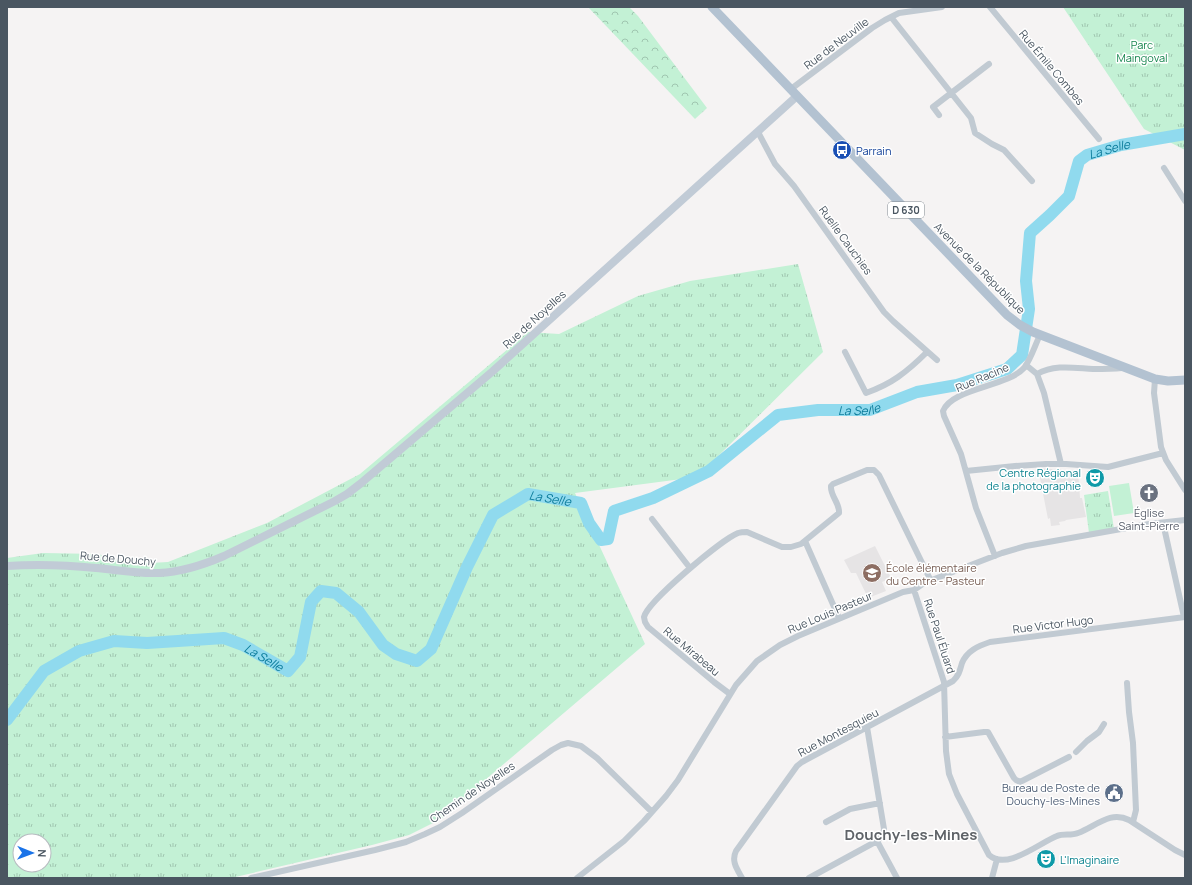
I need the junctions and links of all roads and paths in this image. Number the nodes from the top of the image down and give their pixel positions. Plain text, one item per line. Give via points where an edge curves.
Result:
1 (712, 7) edge
2 (942, 7) edge
3 (990, 7) edge
4 (891, 17) junction
5 (990, 64) dead end
6 (794, 93) junction
7 (951, 94) junction
8 (939, 115) dead end
9 (758, 132) junction
10 (1099, 139) dead end
11 (1164, 168) dead end
12 (1032, 181) dead end
13 (1185, 201) edge
14 (1037, 333) junction
15 (845, 352) dead end
16 (927, 352) junction
17 (937, 360) dead end
18 (1026, 365) junction
19 (1124, 368) junction
20 (1037, 374) junction
21 (1155, 380) junction
22 (1185, 380) edge
23 (1163, 453) junction
24 (1061, 464) junction
25 (966, 471) junction
26 (1185, 490) edge
27 (652, 519) dead end
28 (1185, 520) edge
29 (1163, 522) junction
30 (267, 535) joint
31 (805, 541) junction
32 (995, 556) junction
33 (7, 566) edge
34 (690, 568) junction
35 (931, 581) junction
36 (914, 590) junction
37 (1185, 617) edge
38 (839, 618) junction
39 (1127, 683) dead end
40 (944, 686) junction
41 (730, 694) junction
42 (1104, 724) dead end
43 (867, 727) junction
44 (945, 737) junction
45 (1076, 752) dead end
46 (1069, 757) dead end
47 (880, 804) junction
48 (652, 812) junction
49 (826, 822) dead end
50 (1133, 822) junction
51 (878, 841) junction
52 (1185, 855) edge
53 (996, 859) junction
54 (251, 878) edge
55 (577, 878) edge
56 (742, 878) edge
57 (809, 878) edge
58 (897, 878) edge
59 (992, 878) edge

1 - 6 main road, Avenue de la République / D 630
2 - 4 street, Rue de Neuville via 904,12
3 - 10 street, Rue Émile Combes
4 - 6 street, Rue de Neuville via 872,28
4 - 7 street
5 - 7 street
6 - 9 street, Rue de Noyelles
6 - 14 main road, Avenue de la République / D 630 via 1007,315
7 - 8 street via 933,107
7 - 12 street via 971,118 975,134 1006,152
9 - 16 street, Ruelle Cauchies via 775,164 794,186 884,312
9 - 30 street, Rue de Noyelles via 489,374 360,484 336,501
11 - 13 street
14 - 18 street, Rue Racine
14 - 19 main road, Avenue de la République / D 630
15 - 16 street via 866,393 898,377
16 - 17 street, Ruelle Cauchies
18 - 20 street
18 - 25 street, Rue Racine via 1010,377 967,393 944,409 944,416
19 - 20 street, Avenue de la République via 1062,367
19 - 21 main road, Avenue de la République / D 630
20 - 24 street via 1046,399
21 - 22 main road, Avenue de la République / D 630
21 - 23 street via 1154,393
23 - 24 street via 1108,467
23 - 26 street
24 - 25 street
25 - 32 street via 976,508
27 - 34 street
28 - 29 street, Rue Louis Pasteur
29 - 32 street, Rue Louis Pasteur via 1030,545
29 - 37 street
30 - 33 street, Rue de Douchy via 205,564 167,572 145,573 55,565
31 - 34 street via 785,547 754,534 741,532
31 - 35 street via 839,513 840,509 831,486 867,470 874,470 878,473
31 - 38 street
32 - 35 street, Rue Louis Pasteur
34 - 41 street, Rue Mirabeau via 648,609 644,614 644,620 648,627
35 - 36 street, Rue Louis Pasteur
36 - 38 street, Rue Louis Pasteur
36 - 40 street, Rue Paul Éluard
37 - 40 street, Rue Victor Hugo via 990,642 970,651 957,677
38 - 41 street, Rue Louis Pasteur via 766,654 748,670
39 - 50 street via 1136,810
40 - 43 street, Rue Montesquieu
40 - 44 street, Rue Paul Éluard
41 - 48 street, Rue Louis Pasteur via 674,785
42 - 45 street via 1099,732
43 - 47 street
43 - 56 street, Rue Montesquieu via 797,766 735,853 734,864
44 - 46 street via 988,732 1014,778 1020,782
44 - 53 street, Rue Paul Éluard via 947,763 955,790 989,854
47 - 49 street via 850,809
47 - 51 street via 884,829
48 - 54 street, Chemin de Noyelles via 593,754 578,744 568,743 552,750 440,827 412,840
48 - 55 street, Rue Louis Pasteur via 620,845
50 - 52 street
50 - 53 street via 1123,817 1112,816 1077,834 1058,835 1014,858
51 - 57 street
51 - 58 street
53 - 59 street

